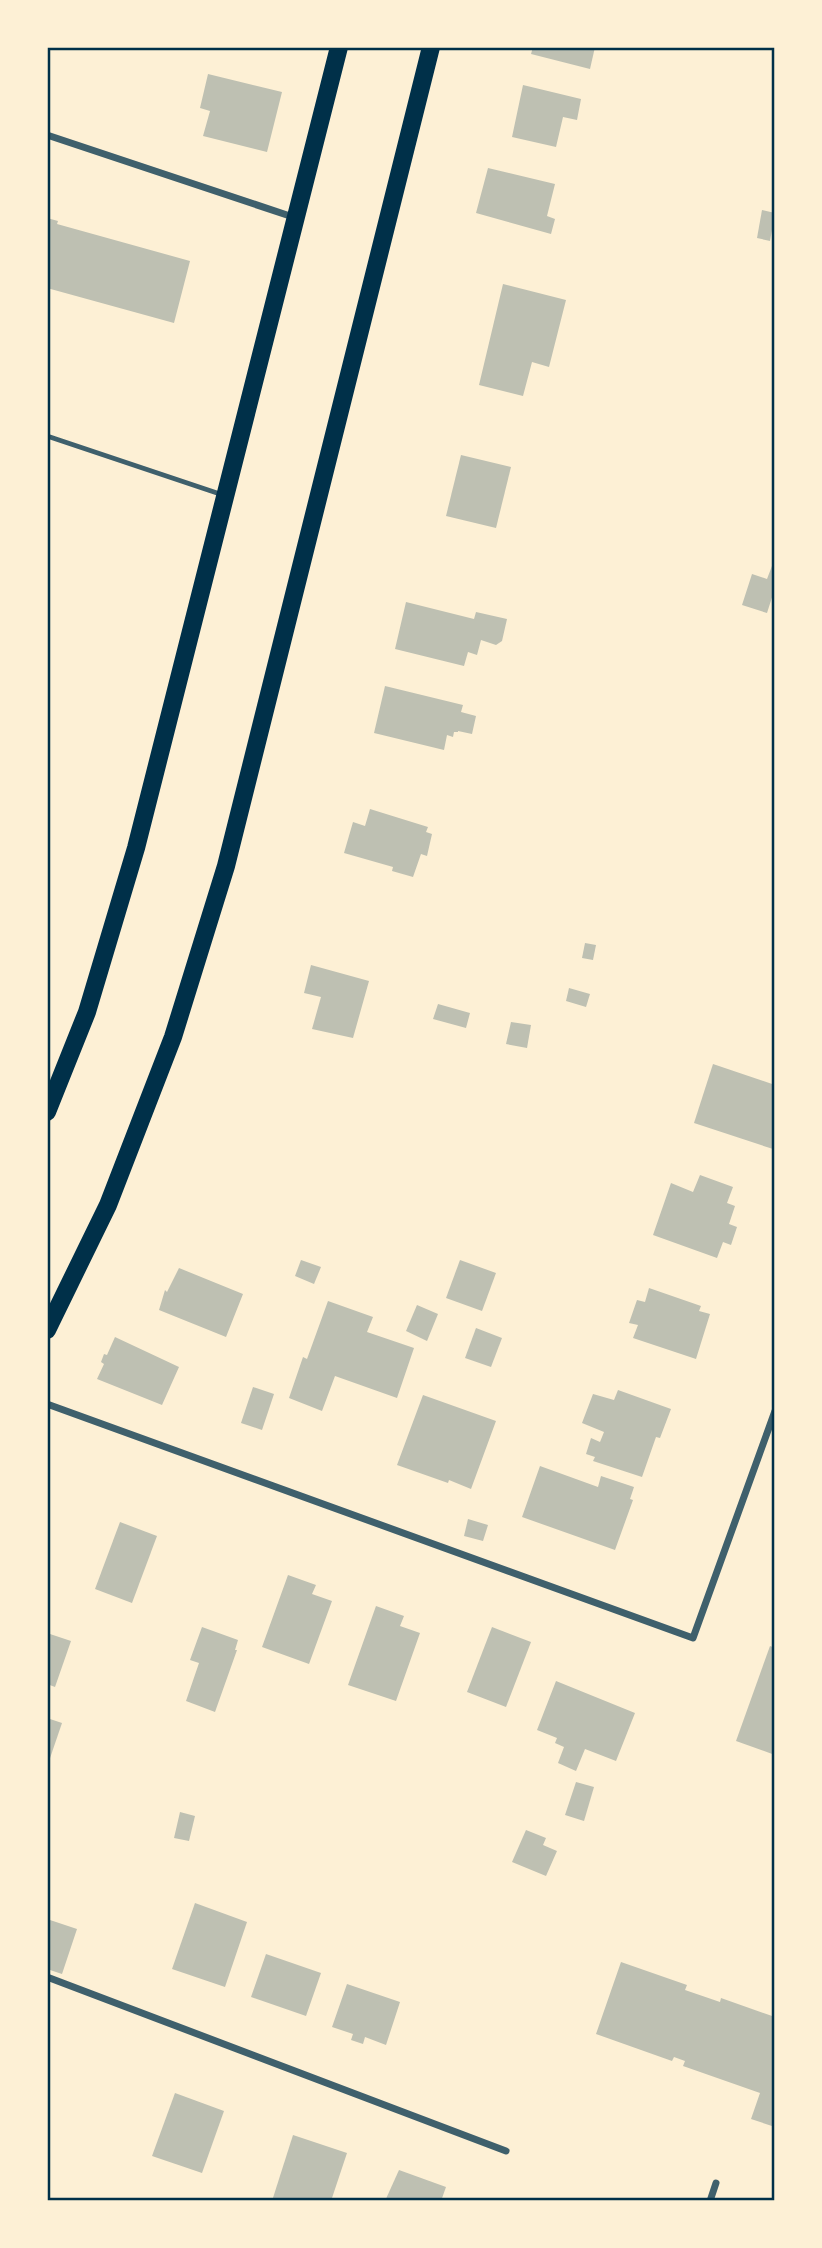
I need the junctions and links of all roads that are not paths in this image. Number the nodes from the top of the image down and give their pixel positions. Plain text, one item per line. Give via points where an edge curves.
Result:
1 (339, 47) edge
2 (431, 47) edge
3 (47, 135) edge
4 (296, 218) junction
5 (47, 436) edge
6 (226, 496) junction
7 (47, 1112) edge
8 (47, 1330) edge
9 (47, 1404) edge
10 (775, 1411) edge
11 (47, 1977) edge
12 (506, 2151) dead end
13 (716, 2183) dead end
14 (710, 2201) edge

1 - 4 main road
2 - 8 main road via 226,866 173,1037 108,1205
3 - 4 street
4 - 6 main road
5 - 6 lane
6 - 7 main road via 135,848 87,1012
9 - 10 street via 693,1638
11 - 12 street
13 - 14 street

